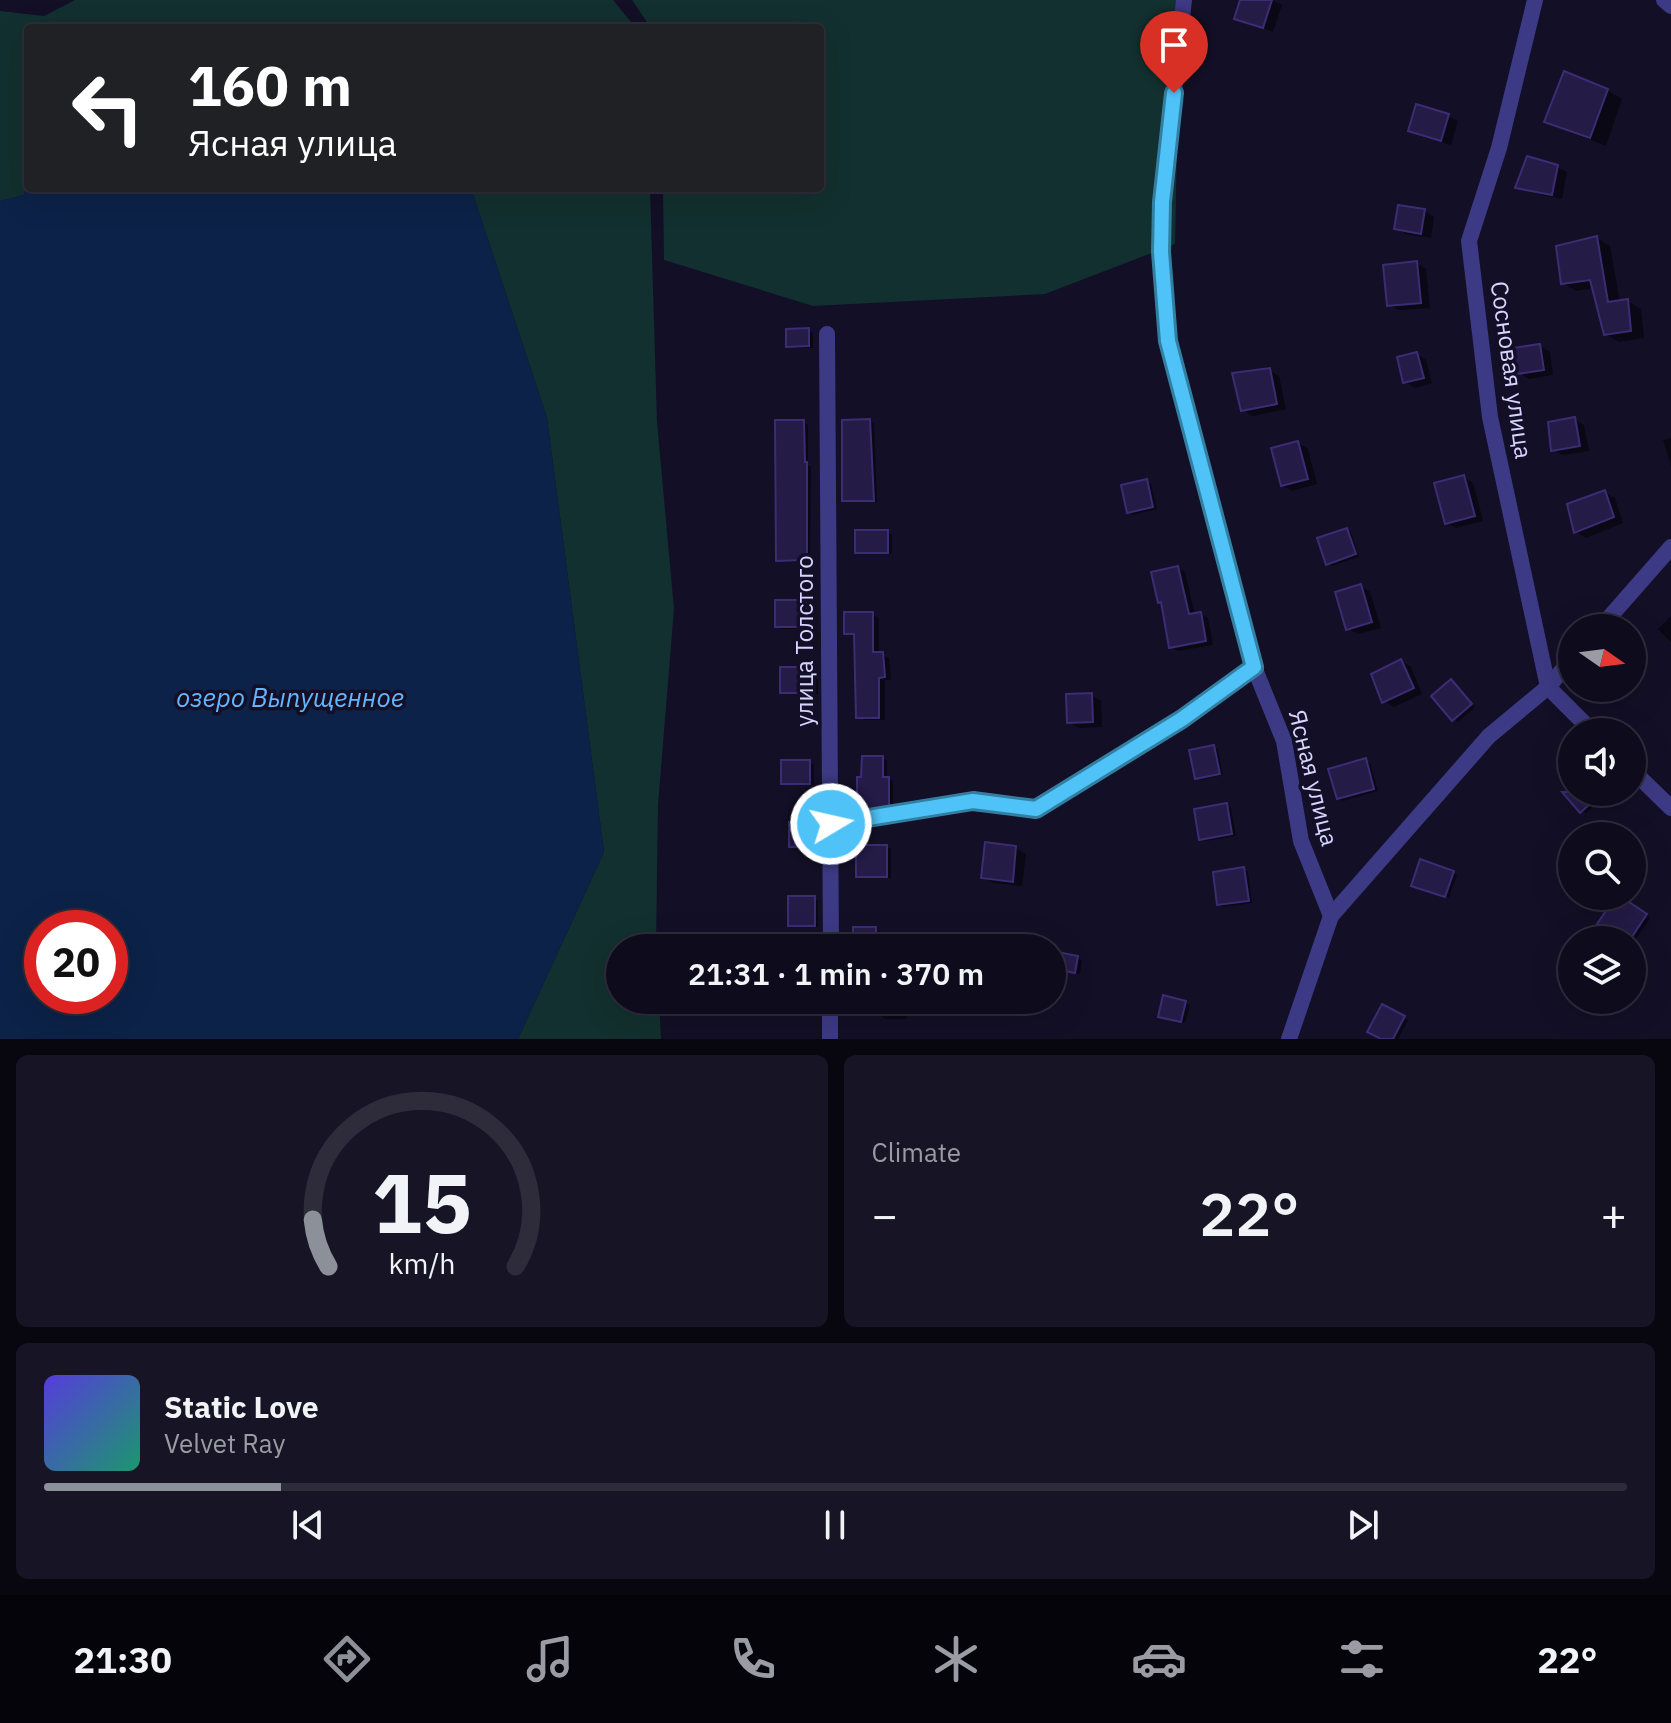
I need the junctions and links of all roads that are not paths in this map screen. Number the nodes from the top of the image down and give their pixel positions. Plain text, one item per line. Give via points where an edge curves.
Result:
1 (1184, 0) edge
2 (1535, 0) edge
3 (1664, 0) edge
4 (1671, 6) edge
5 (827, 334) dead end
6 (1671, 547) edge
7 (1612, 614) edge
8 (1254, 667) junction
9 (1558, 675) edge
10 (1548, 687) junction
11 (1579, 718) edge
12 (1646, 784) edge
13 (1671, 808) edge
14 (831, 824) junction
15 (1331, 916) junction
16 (831, 934) edge
17 (830, 1014) edge
18 (830, 1039) edge
19 (1289, 1039) edge

1 - 8 street, Ясная улица via 1162,202 1168,341
2 - 10 street, Сосновая улица via 1499,148 1469,241 1490,417
3 - 4 street
5 - 14 street, улица Толстого
6 - 7 street
8 - 14 lane via 1182,719 1036,809 973,801
8 - 15 street, Ясная улица via 1284,741 1301,841
9 - 10 street
10 - 11 street
10 - 15 street via 1489,736
12 - 13 street
14 - 16 street, улица Толстого
15 - 19 street
17 - 18 street

